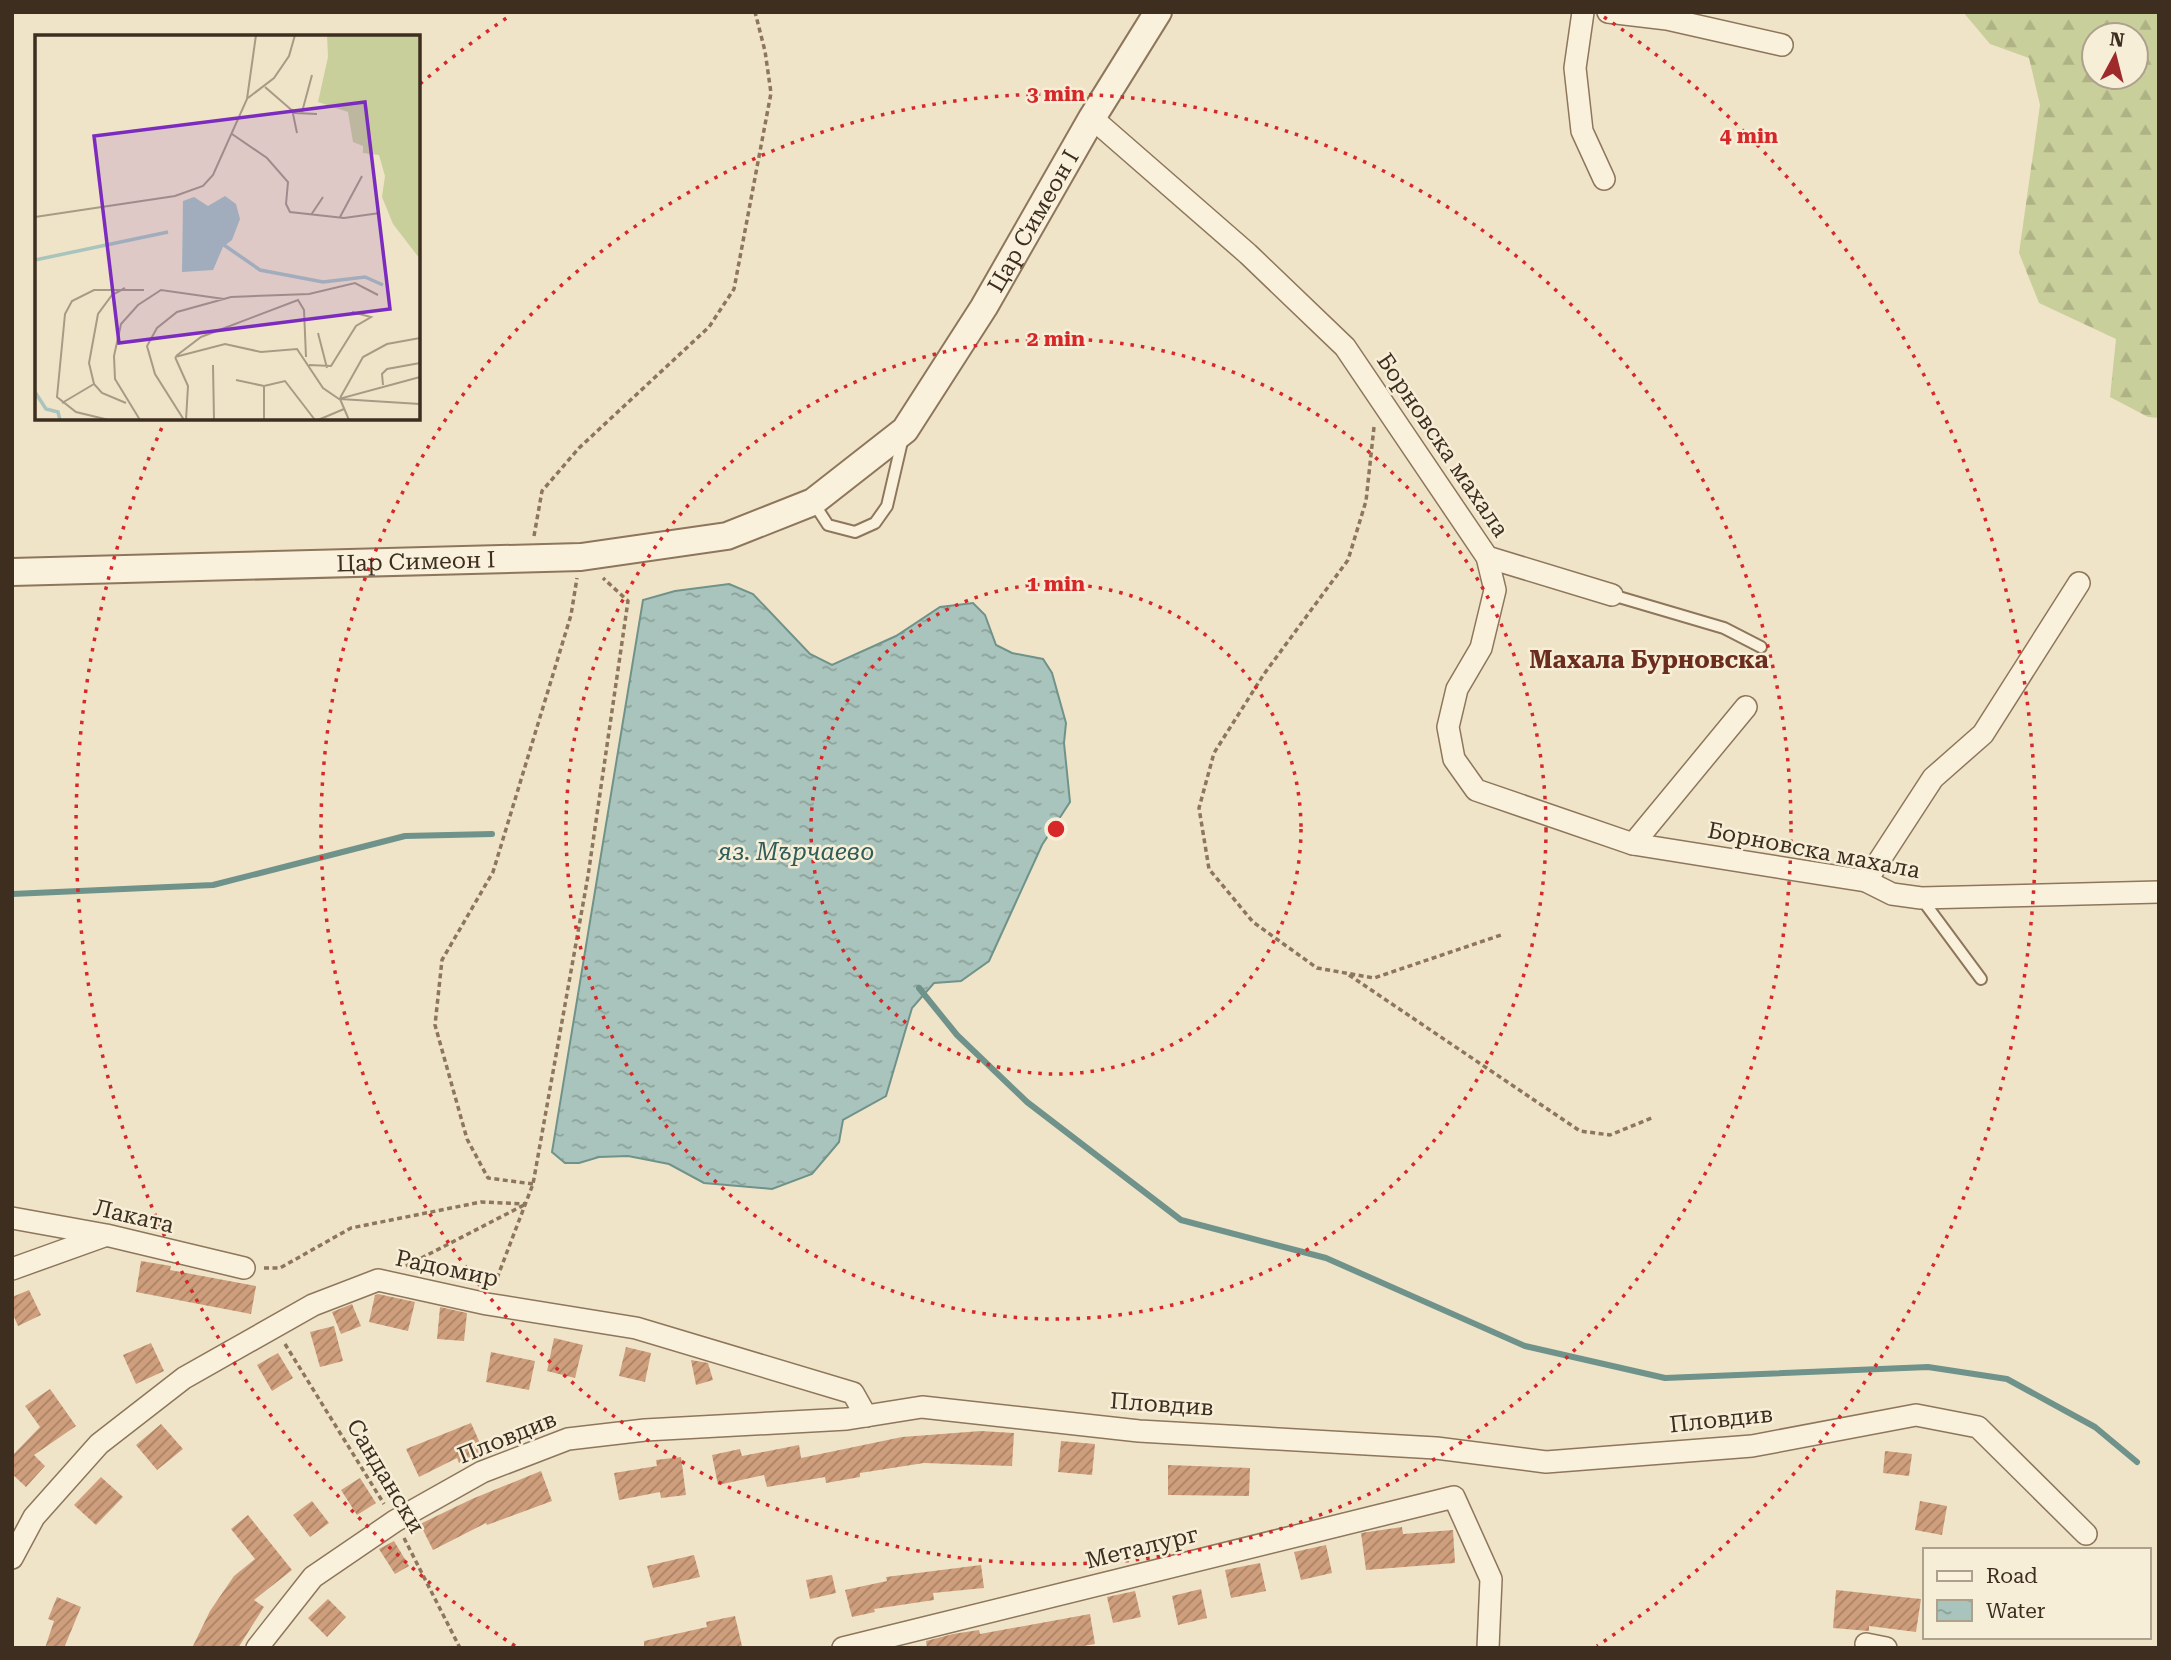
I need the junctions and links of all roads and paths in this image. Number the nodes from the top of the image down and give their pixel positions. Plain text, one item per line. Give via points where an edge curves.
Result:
1 (755, 12) edge
2 (1158, 12) edge
3 (1583, 12) edge
4 (1608, 12) edge
5 (1668, 16) edge
6 (1782, 46) dead end
7 (1092, 118) junction
8 (1604, 179) dead end
9 (1378, 397) junction
10 (905, 430) junction
11 (813, 502) junction
12 (581, 557) junction
13 (1487, 557) junction
14 (529, 558) junction
15 (12, 572) edge
16 (2079, 583) dead end
17 (1612, 595) joint
18 (1761, 647) dead end
19 (1746, 708) dead end
20 (1633, 844) junction
21 (1866, 881) junction
22 (2159, 892) edge
23 (1922, 898) junction
24 (1504, 934) dead end
25 (1347, 974) junction
26 (1981, 979) dead end
27 (1654, 1117) dead end
28 (533, 1184) junction
29 (526, 1204) junction
30 (12, 1218) edge
31 (106, 1235) junction
32 (244, 1268) joint
33 (12, 1269) edge
34 (378, 1280) junction
35 (487, 1304) junction
36 (275, 1327) junction
37 (866, 1416) junction
38 (395, 1521) junction
39 (2086, 1534) dead end
40 (12, 1558) edge
41 (257, 1648) edge
42 (460, 1648) edge
43 (843, 1648) edge
44 (1488, 1648) edge

1 - 14 path via 771,93 734,289 709,327 579,448 542,491
2 - 7 street, Цар Симеон I
3 - 8 street via 1574,68 1582,131
4 - 5 street
5 - 6 street
7 - 9 street, Борновска махала via 1248,254 1345,347
7 - 10 street, Цар Симеон I via 984,307
9 - 13 street, Борновска махала
9 - 25 path via 1366,501 1348,560 1264,674 1214,753 1199,808 1209,869 1253,922 1317,968
10 - 11 street, Цар Симеон I
10 - 11 lane via 887,506 875,523 855,532 828,525
11 - 12 street, Цар Симеон I via 727,536
12 - 14 street, Цар Симеон I
12 - 28 path via 628,601 587,876
12 - 28 path via 572,615 506,836 493,872 442,960 435,1025 467,1139 488,1178
13 - 17 street
13 - 20 street, Борновска махала via 1495,590 1481,648 1457,689 1448,727 1454,759 1476,790
14 - 15 street, Цар Симеон I
16 - 21 street via 1983,734 1933,778
17 - 18 lane via 1724,628
19 - 20 street
20 - 21 street, Борновска махала
21 - 23 street, Борновска махала via 1892,894
22 - 23 street, Борновска махала
23 - 26 lane
24 - 25 path via 1374,978
25 - 27 path via 1580,1131 1610,1135
28 - 29 path
29 - 32 path via 481,1202 351,1228 280,1268
29 - 34 path
29 - 35 path
30 - 31 street, Лаката
31 - 32 street, Лаката
31 - 33 street
34 - 35 street, Радомир
34 - 36 street, Радомир via 313,1305
35 - 37 street, Радомир via 636,1328 722,1352 853,1393
36 - 38 path, Сандански
36 - 40 street, Радомир via 184,1378 99,1444 34,1517
37 - 38 street, Пловдив via 568,1439 482,1472
37 - 39 street, Пловдив via 922,1407 1139,1431 1436,1448 1546,1462 1752,1446 1916,1415 1978,1427
38 - 41 street, Пловдив via 313,1577
38 - 42 path, Сандански
43 - 44 street, Металург via 1454,1497 1491,1579

